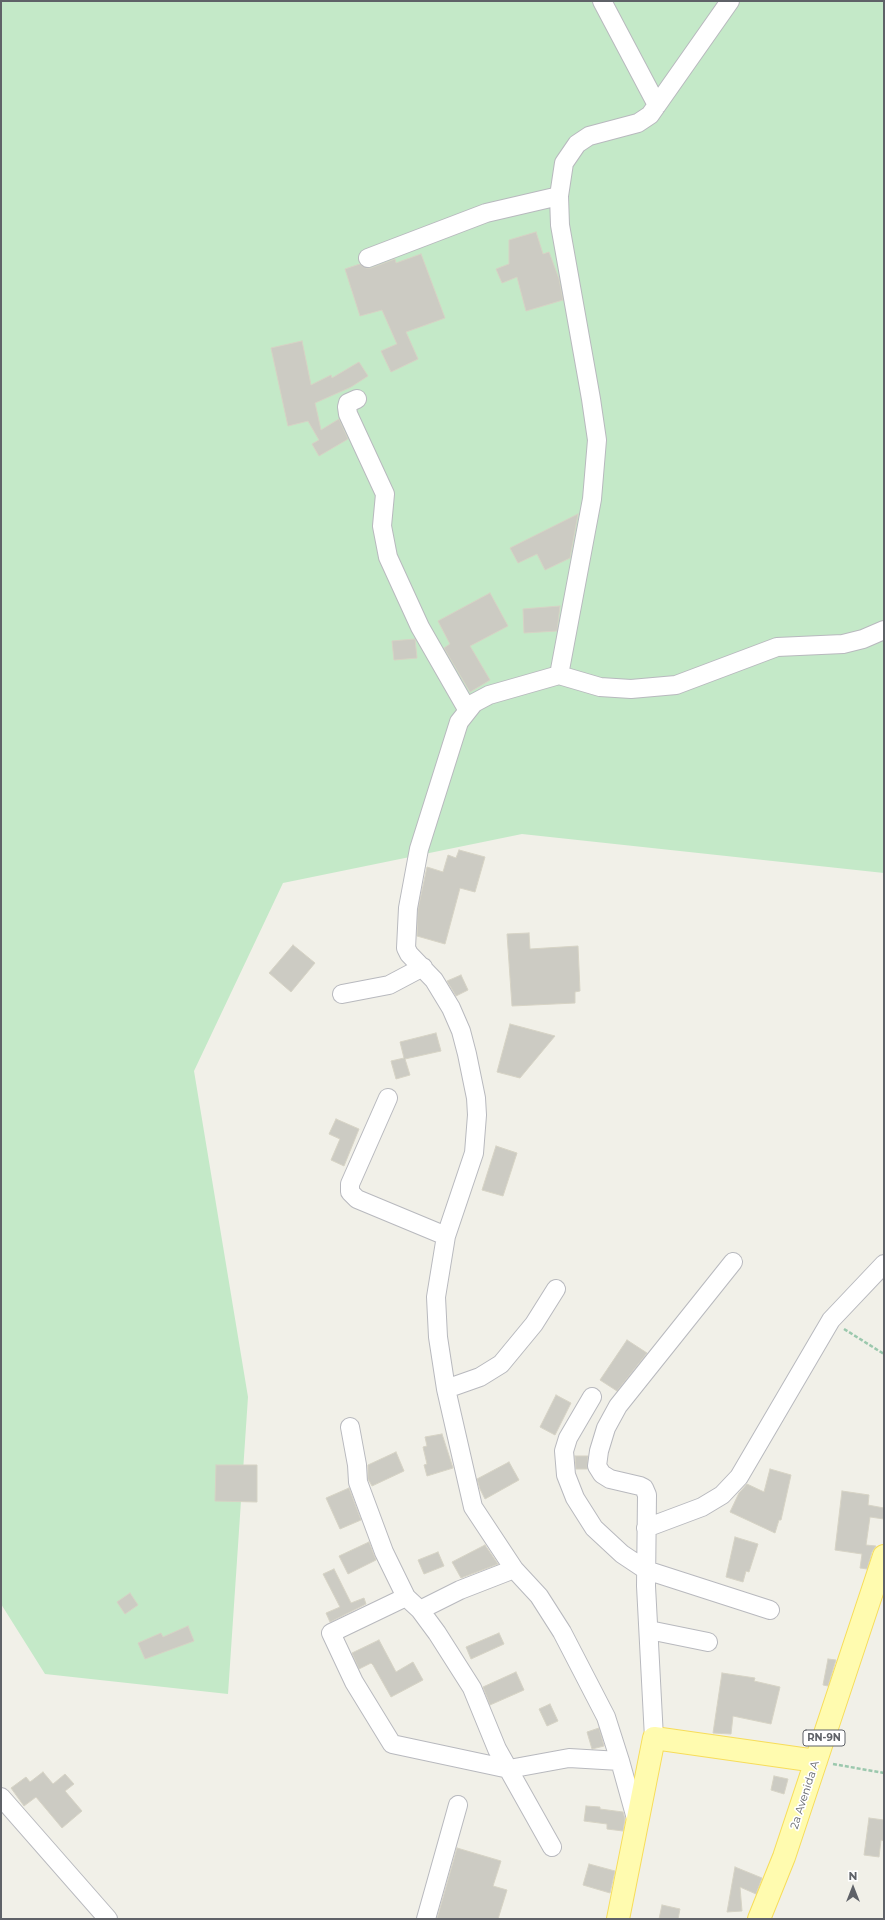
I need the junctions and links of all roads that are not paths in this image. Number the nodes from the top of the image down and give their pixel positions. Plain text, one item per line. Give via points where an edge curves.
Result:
1 (602, 1) edge
2 (730, 1) edge
3 (657, 105) junction
4 (559, 196) junction
5 (368, 258) dead end
6 (356, 399) dead end
7 (884, 630) edge
8 (559, 675) junction
9 (467, 709) junction
10 (423, 967) junction
11 (342, 994) dead end
12 (388, 1098) dead end
13 (446, 1236) junction
14 (734, 1262) dead end
15 (884, 1264) edge
16 (556, 1288) dead end
17 (446, 1389) junction
18 (592, 1397) dead end
19 (350, 1427) dead end
20 (646, 1528) junction
21 (884, 1556) edge
22 (514, 1569) junction
23 (646, 1570) junction
24 (406, 1597) junction
25 (420, 1610) junction
26 (770, 1610) dead end
27 (649, 1630) junction
28 (708, 1642) dead end
29 (654, 1738) junction
30 (620, 1761) junction
31 (816, 1761) junction
32 (509, 1769) junction
33 (1, 1797) edge
34 (458, 1805) dead end
35 (638, 1824) junction
36 (552, 1847) dead end
37 (108, 1919) edge
38 (426, 1919) edge
39 (618, 1919) edge
40 (759, 1919) edge

1 - 3 street
2 - 3 street
3 - 4 street via 650,115 638,123 597,133 577,144 564,164
4 - 5 street via 486,213
4 - 8 street via 560,225 594,412 596,447 592,499
6 - 9 street via 348,403 348,414 385,494 382,526 388,557 420,627
7 - 8 street via 863,640 843,644 777,647 676,685 631,689 600,687
8 - 9 street via 489,695
9 - 10 street via 456,729 419,849 408,908 406,948
10 - 11 street via 389,985
10 - 13 street via 444,995 461,1031 476,1098 474,1153
12 - 13 street via 350,1184 350,1192 357,1199
13 - 17 street via 436,1297 438,1337
14 - 20 street via 618,1406 601,1440 597,1462 602,1474 610,1479 640,1486 646,1492
15 - 20 street via 831,1320 739,1477 722,1496 702,1507
16 - 17 street via 534,1324 501,1364 480,1377
17 - 22 street via 473,1507
18 - 23 street via 568,1438 564,1451 566,1475 594,1528 622,1554
19 - 24 street via 358,1482 374,1528
20 - 23 street
21 - 31 main road, 2a Avenida A / RN-9N
22 - 25 street via 460,1590
22 - 30 street via 539,1596 562,1632 606,1718
23 - 26 street
23 - 27 street
24 - 25 street
24 - 32 street via 331,1633 354,1682 392,1744
25 - 32 street via 472,1688 497,1749
27 - 28 street
27 - 29 street
29 - 31 main road
29 - 35 main road
30 - 32 street via 569,1758
30 - 35 street
31 - 40 main road, 2a Avenida A / RN-9N via 784,1857
32 - 36 street
33 - 37 street
34 - 38 street
35 - 39 main road

